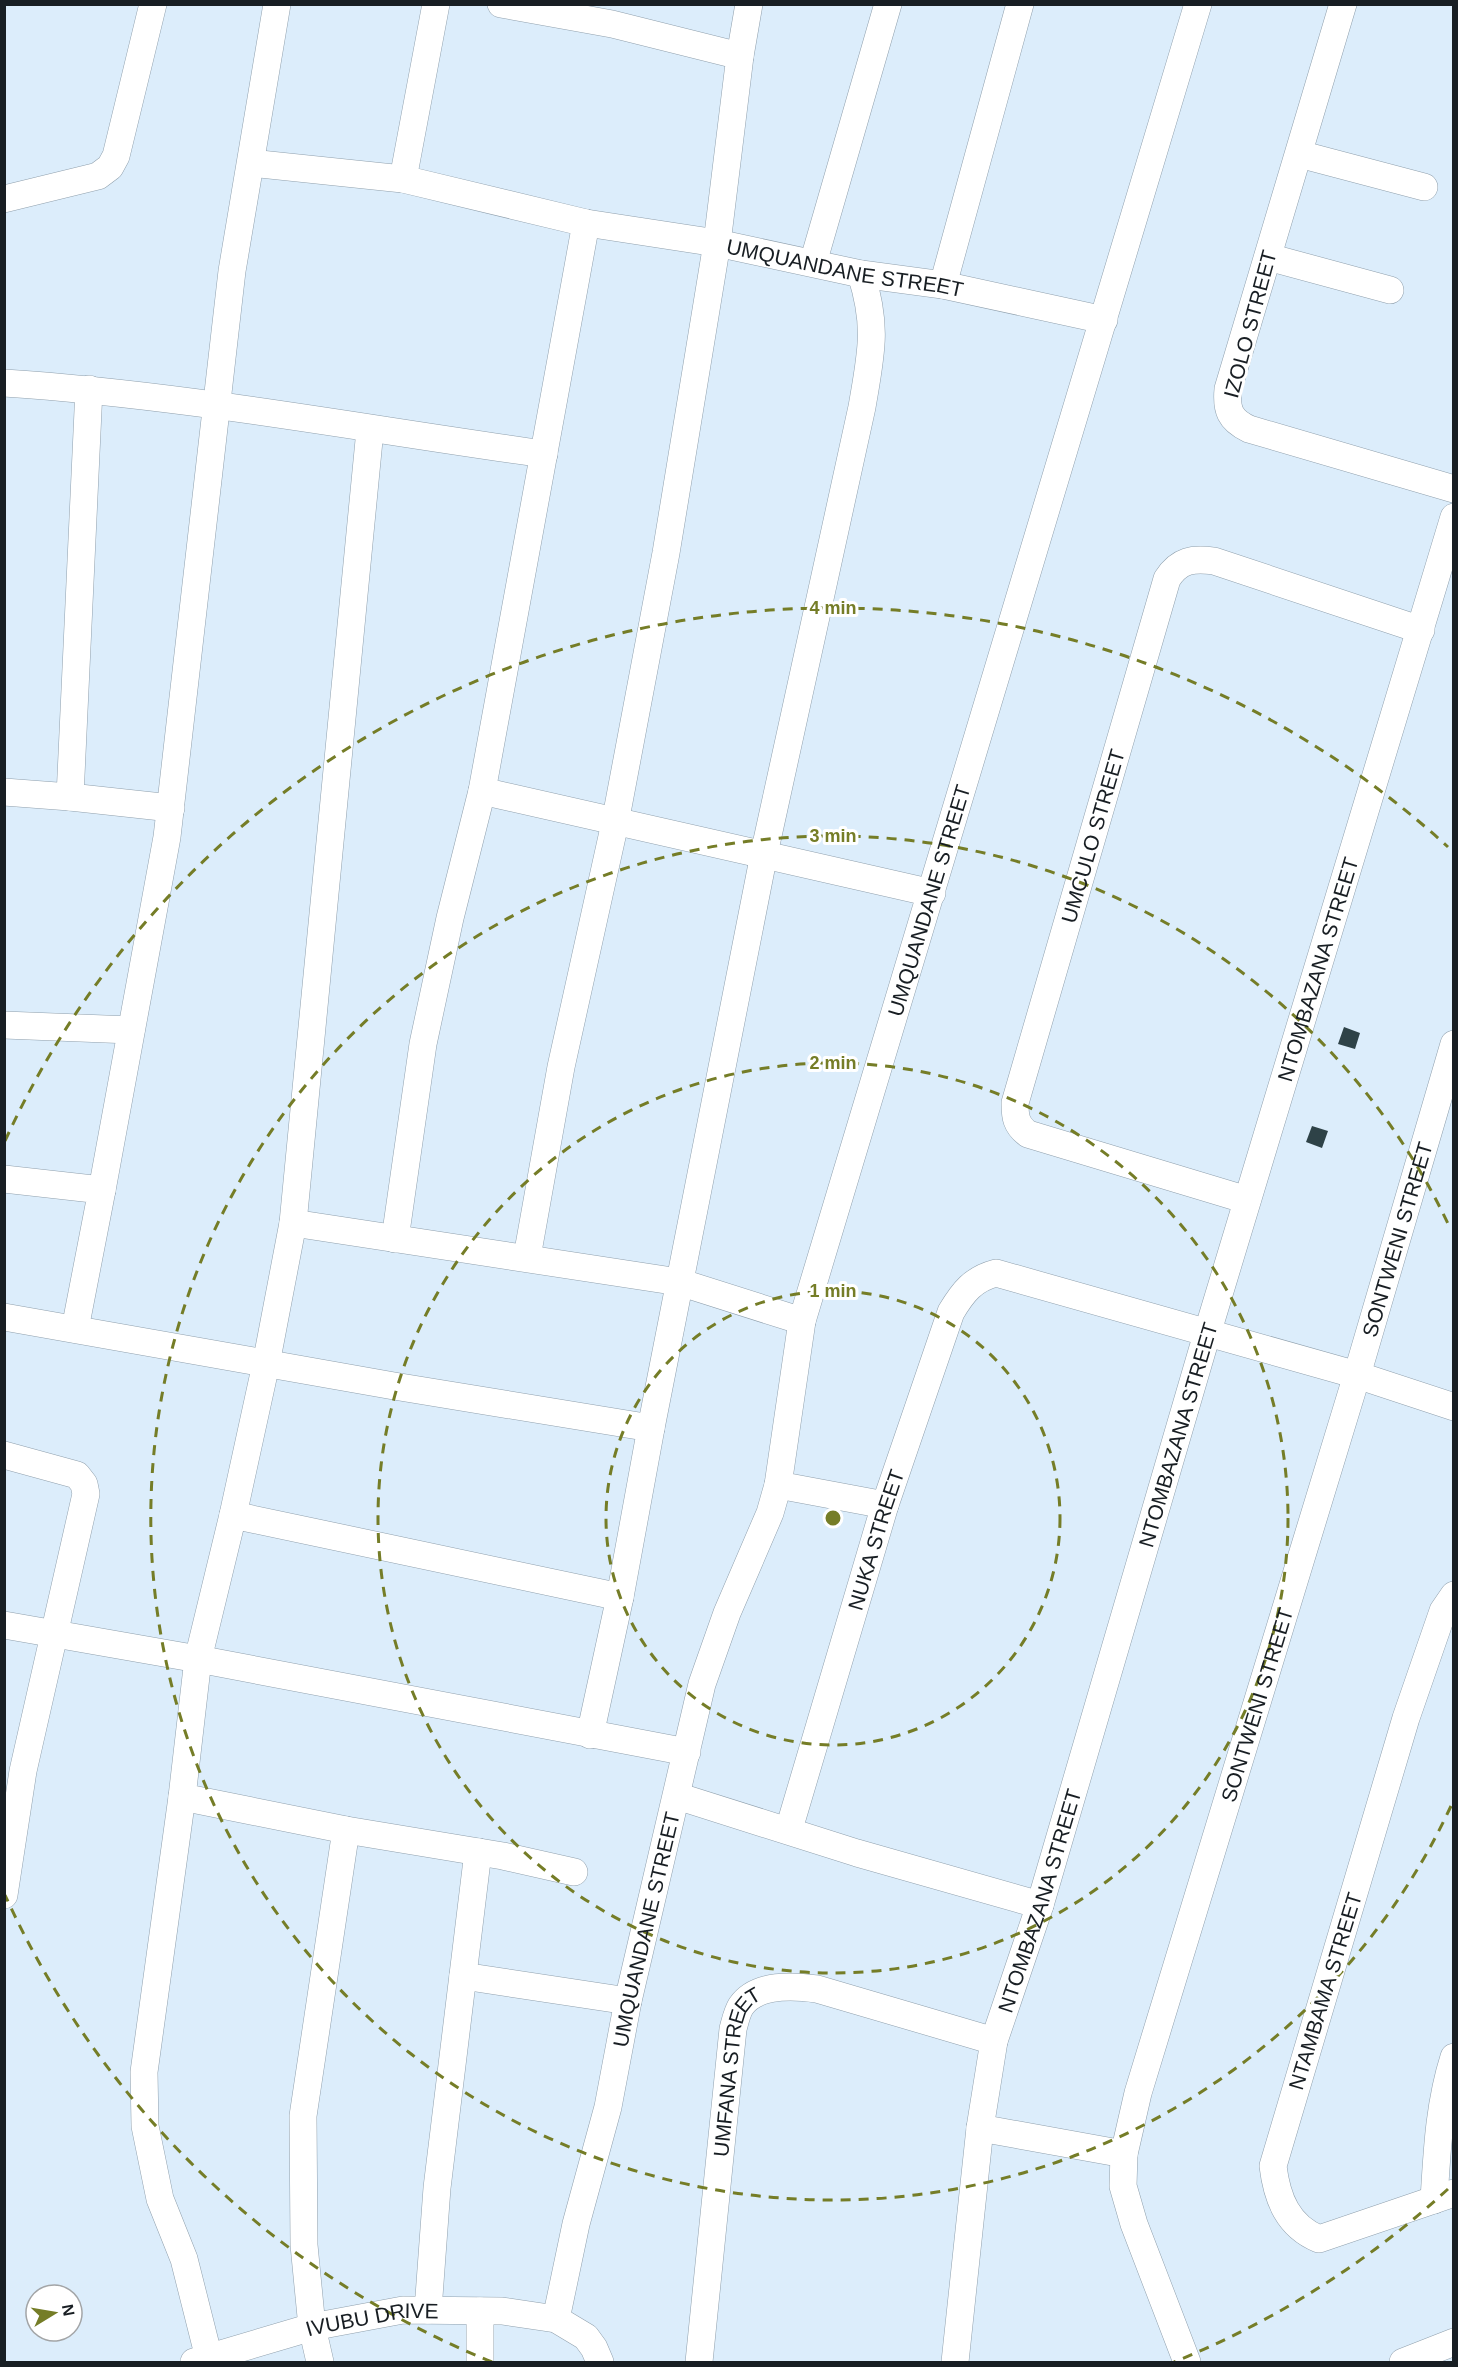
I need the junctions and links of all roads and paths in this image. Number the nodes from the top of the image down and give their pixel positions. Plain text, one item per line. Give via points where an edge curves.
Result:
1 (153, 4) edge
2 (277, 4) edge
3 (436, 4) edge
4 (501, 4) edge
5 (749, 4) edge
6 (888, 4) edge
7 (1020, 4) edge
8 (1198, 4) edge
9 (1343, 4) edge
10 (614, 14) edge
11 (740, 56) junction
12 (1299, 154) junction
13 (251, 163) junction
14 (403, 179) junction
15 (1424, 187) dead end
16 (4, 199) edge
17 (586, 223) junction
18 (717, 243) junction
19 (1268, 257) junction
20 (813, 263) junction
21 (861, 274) junction
22 (943, 285) junction
23 (1390, 290) dead end
24 (1104, 320) junction
25 (4, 383) edge
26 (89, 389) junction
27 (216, 404) junction
28 (370, 430) junction
29 (544, 454) junction
30 (1454, 489) edge
31 (1454, 517) edge
32 (1420, 630) junction
33 (482, 791) junction
34 (4, 792) edge
35 (70, 797) junction
36 (171, 808) junction
37 (615, 823) junction
38 (764, 854) junction
39 (932, 893) junction
40 (4, 1025) edge
41 (131, 1030) junction
42 (1454, 1044) edge
43 (4, 1179) edge
44 (102, 1190) junction
45 (1247, 1200) junction
46 (292, 1223) junction
47 (395, 1239) junction
48 (527, 1257) junction
49 (679, 1282) junction
50 (4, 1317) edge
51 (802, 1321) junction
52 (75, 1329) junction
53 (1207, 1334) junction
54 (266, 1364) junction
55 (1356, 1375) junction
56 (1454, 1407) edge
57 (651, 1428) junction
58 (4, 1455) edge
59 (778, 1485) junction
60 (885, 1505) junction
61 (233, 1515) junction
62 (1454, 1595) edge
63 (620, 1597) junction
64 (4, 1625) edge
65 (53, 1635) junction
66 (198, 1659) junction
67 (590, 1735) junction
68 (687, 1752) junction
69 (14, 1770) edge
70 (677, 1796) junction
71 (182, 1797) junction
72 (789, 1829) junction
73 (346, 1830) junction
74 (478, 1852) junction
75 (574, 1872) dead end
76 (4, 1895) edge
77 (1040, 1905) junction
78 (462, 1976) junction
79 (628, 2001) junction
80 (994, 2041) junction
81 (1454, 2057) edge
82 (980, 2127) junction
83 (1124, 2154) junction
84 (1444, 2196) edge
85 (428, 2310) junction
86 (480, 2311) junction
87 (556, 2319) junction
88 (312, 2327) junction
89 (1454, 2342) edge
90 (205, 2361) edge
91 (320, 2362) edge
92 (480, 2362) edge
93 (600, 2362) edge
94 (699, 2362) edge
95 (955, 2362) edge
96 (1187, 2362) edge
97 (1403, 2362) edge

1 - 16 street via 122,134 110,167 98,176
2 - 13 street
3 - 14 street
4 - 10 street
5 - 11 street
6 - 20 street
7 - 22 street
8 - 24 street, UMQUANDANE STREET
9 - 12 street, IZOLO STREET
10 - 11 street
11 - 18 street
12 - 15 street
12 - 19 street, IZOLO STREET
13 - 14 street, UMQUANDANE STREET
13 - 27 street via 232,271
14 - 17 street, UMQUANDANE STREET
17 - 18 street, UMQUANDANE STREET
17 - 29 street
18 - 20 street, UMQUANDANE STREET
18 - 37 street via 666,553
19 - 23 street
19 - 30 street, IZOLO STREET via 1228,389 1230,415 1249,429
20 - 21 street, UMQUANDANE STREET
21 - 22 street, UMQUANDANE STREET
21 - 38 street via 872,314 872,349
22 - 24 street, UMQUANDANE STREET
24 - 39 street, UMQUANDANE STREET
25 - 26 street
26 - 27 street
26 - 35 street
27 - 28 street
27 - 36 street
28 - 29 street
28 - 46 street
29 - 33 street
31 - 32 street, NTOMBAZANA STREET
32 - 45 street, NTOMBAZANA STREET
32 - 45 street, UMCULO STREET via 1214,561 1185,561 1174,567 1167,579 1015,1103 1015,1118 1028,1134
33 - 37 street
33 - 47 street via 423,1044
34 - 35 street
35 - 36 street
36 - 41 street
37 - 38 street
37 - 48 street via 561,1067
38 - 39 street
38 - 49 street
39 - 51 street, UMQUANDANE STREET
40 - 41 street
41 - 44 street
42 - 55 street, SONTWENI STREET
43 - 44 street
44 - 52 street
45 - 53 street, NTOMBAZANA STREET
46 - 47 street
46 - 54 street
47 - 48 street
48 - 49 street
49 - 51 street
49 - 57 street
50 - 52 street
51 - 59 street, UMQUANDANE STREET
52 - 54 street
53 - 55 street
53 - 60 street, NUKA STREET via 996,1273 974,1282 964,1290 951,1312
53 - 77 street, NTOMBAZANA STREET
54 - 57 street
54 - 61 street
55 - 56 street
55 - 83 street, SONTWENI STREET via 1138,2093
57 - 63 street
58 - 65 street via 77,1475 84,1484 86,1494
59 - 60 street
59 - 68 street, UMQUANDANE STREET via 761,1536 714,1646
60 - 72 street, NUKA STREET
61 - 63 street
61 - 66 street
62 - 84 street, NTAMBAMA STREET via 1443,1611 1407,1718 1273,2166 1286,2213 1305,2233 1319,2239
63 - 67 street
64 - 65 street
65 - 66 street
65 - 69 street
66 - 67 street
66 - 71 street
67 - 68 street
68 - 70 street, UMQUANDANE STREET
69 - 76 street
70 - 72 street
70 - 79 street, UMQUANDANE STREET
71 - 73 street
71 - 90 street via 144,2072 145,2126 160,2199 183,2259
72 - 77 street via 857,1853
73 - 74 street
73 - 88 street via 303,2116 304,2245
74 - 75 street
74 - 78 street
77 - 80 street, NTOMBAZANA STREET
78 - 79 street
78 - 85 street via 437,2188
79 - 87 street, UMQUANDANE STREET via 608,2107 576,2224
80 - 82 street, NTOMBAZANA STREET
80 - 94 street, UMFANA STREET via 806,1988 773,1988 750,1997 740,2007 733,2029
81 - 84 street via 1437,2133
82 - 83 street
82 - 95 street, NTOMBAZANA STREET
83 - 96 street, SONTWENI STREET via 1123,2186 1128,2205
85 - 86 street, IVUBU DRIVE
85 - 88 street, IVUBU DRIVE via 403,2310
86 - 87 street, IVUBU DRIVE
86 - 92 street
87 - 93 street via 586,2337
88 - 90 street, IVUBU DRIVE
88 - 91 street
89 - 97 street

